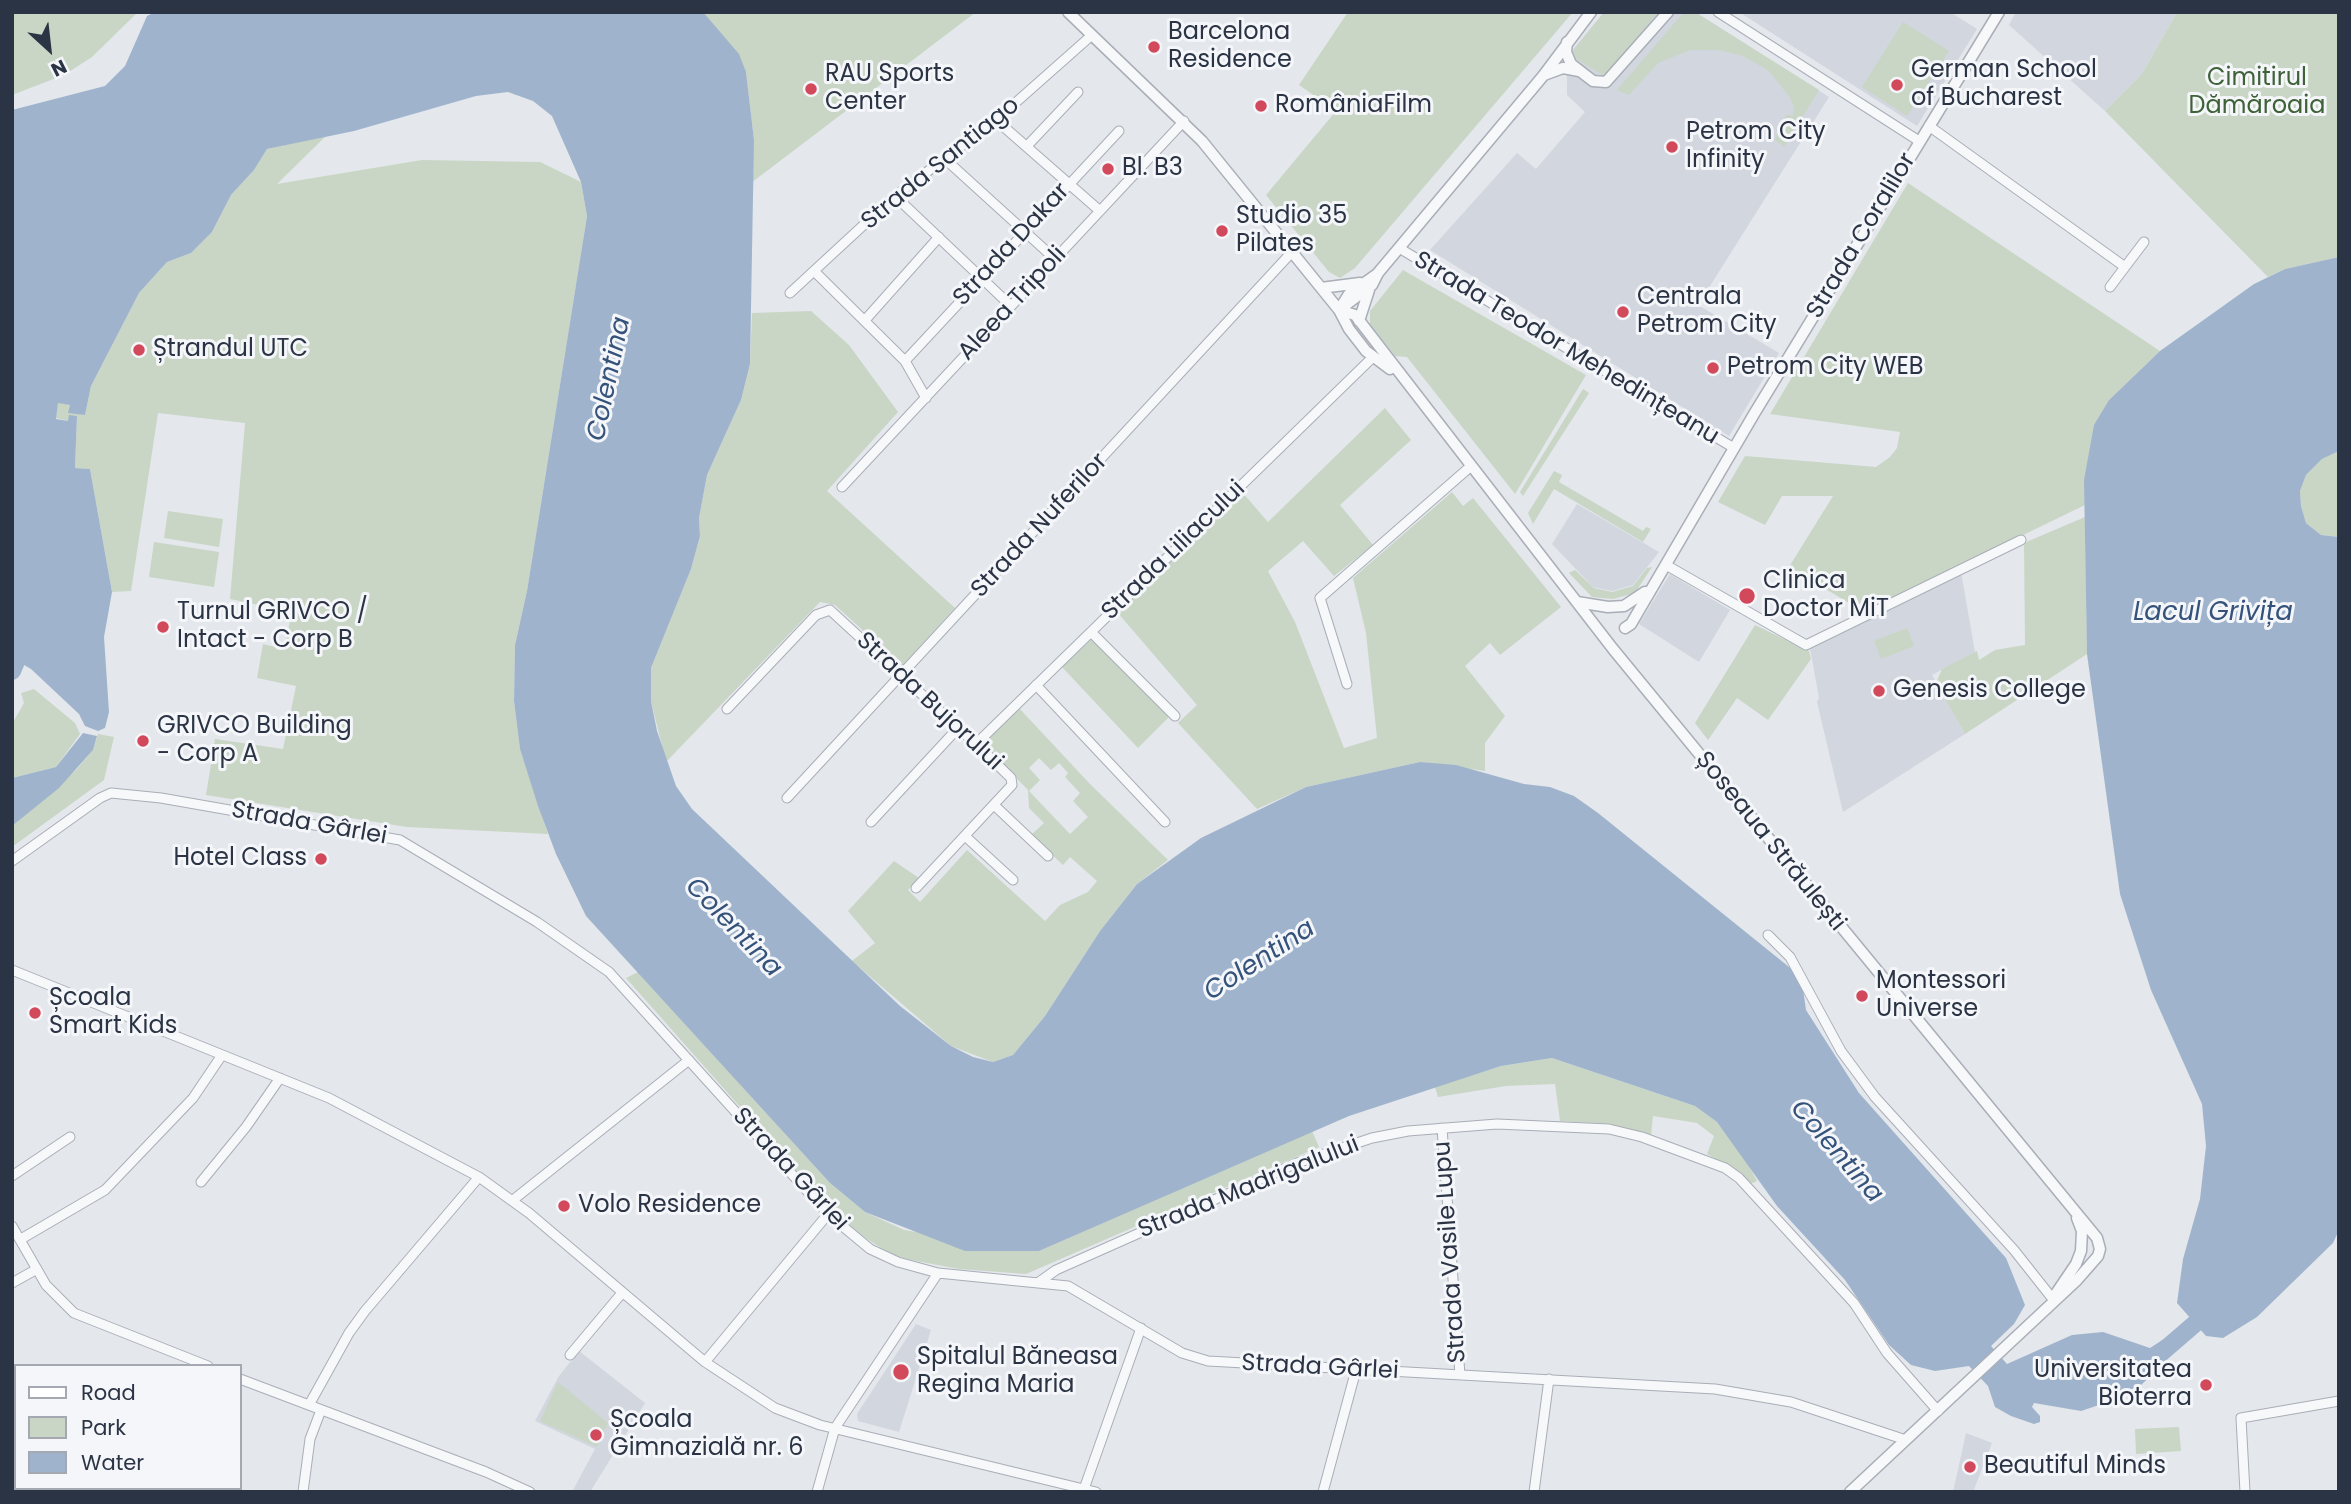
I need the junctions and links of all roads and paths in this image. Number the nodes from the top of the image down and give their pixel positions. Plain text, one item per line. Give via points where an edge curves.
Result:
1 (1068, 12) edge
2 (1591, 12) edge
3 (1668, 12) edge
4 (1718, 12) edge
5 (1999, 12) edge
6 (1092, 35) junction
7 (1567, 41) junction
8 (1578, 71) junction
9 (1543, 76) junction
10 (1078, 93) dead end
11 (996, 120) junction
12 (1184, 121) junction
13 (1929, 126) junction
14 (1119, 131) dead end
15 (1919, 141) junction
16 (1027, 146) junction
17 (945, 159) junction
18 (1069, 184) junction
19 (895, 197) junction
20 (1100, 211) junction
21 (1025, 230) junction
22 (939, 237) junction
23 (2144, 243) dead end
24 (1399, 247) junction
25 (1292, 252) junction
26 (1055, 259) junction
27 (2125, 267) junction
28 (814, 271) junction
29 (980, 278) junction
30 (1368, 283) junction
31 (2110, 287) dead end
32 (1321, 288) junction
33 (790, 293) dead end
34 (1011, 306) junction
35 (1339, 310) junction
36 (866, 319) junction
37 (1359, 321) junction
38 (1373, 357) junction
39 (905, 361) junction
40 (1398, 375) junction
41 (926, 398) junction
42 (1734, 448) junction
43 (1727, 460) junction
44 (1471, 466) junction
45 (842, 487) dead end
46 (2021, 540) dead end
47 (1666, 565) junction
48 (1645, 592) junction
49 (1577, 602) junction
50 (1625, 628) junction
51 (1091, 632) junction
52 (1613, 649) junction
53 (902, 676) junction
54 (1347, 684) dead end
55 (1037, 685) junction
56 (727, 709) dead end
57 (1175, 716) dead end
58 (958, 728) junction
59 (975, 744) junction
60 (787, 798) dead end
61 (994, 805) junction
62 (871, 822) dead end
63 (1165, 822) dead end
64 (965, 836) junction
65 (1048, 856) dead end
66 (12, 861) edge
67 (1013, 880) dead end
68 (916, 888) dead end
69 (1768, 935) dead end
70 (12, 971) edge
71 (222, 1055) junction
72 (689, 1060) junction
73 (280, 1078) junction
74 (1442, 1128) junction
75 (70, 1137) dead end
76 (12, 1176) edge
77 (479, 1177) junction
78 (201, 1182) dead end
79 (513, 1200) junction
80 (828, 1214) junction
81 (2075, 1214) junction
82 (12, 1226) edge
83 (21, 1239) junction
84 (37, 1269) junction
85 (938, 1273) junction
86 (1039, 1282) junction
87 (12, 1283) edge
88 (622, 1293) junction
89 (2052, 1298) junction
90 (2036, 1320) junction
91 (1141, 1328) junction
92 (570, 1355) dead end
93 (705, 1362) junction
94 (203, 1364) edge
95 (1356, 1370) junction
96 (1460, 1375) junction
97 (1549, 1379) junction
98 (242, 1380) edge
99 (2339, 1401) edge
100 (309, 1405) junction
101 (321, 1410) junction
102 (1938, 1411) junction
103 (835, 1428) junction
104 (1906, 1440) junction
105 (1084, 1489) junction
106 (303, 1492) edge
107 (530, 1492) edge
108 (817, 1492) edge
109 (1096, 1492) edge
110 (1323, 1492) edge
111 (1534, 1492) edge
112 (1850, 1492) edge
113 (2245, 1492) edge

1 - 6 street, Șoseaua Străulești
2 - 7 street
3 - 8 street via 1610,80 1597,83
4 - 15 street
5 - 13 street, Strada Coralilor
6 - 11 street, Strada Santiago
6 - 12 street, Șoseaua Străulești
7 - 8 street via 1567,56
7 - 9 street
8 - 9 street via 1563,68
9 - 24 street
10 - 16 street
11 - 16 street
11 - 17 street, Strada Santiago
12 - 20 street, Aleea Tripoli
12 - 25 street, Șoseaua Străulești
13 - 15 street, Strada Coralilor
13 - 27 street
14 - 18 street, Strada Dakar
15 - 42 street, Strada Coralilor
16 - 18 street
17 - 19 street, Strada Santiago
17 - 21 street
18 - 20 street
18 - 21 street, Strada Dakar
19 - 22 street
19 - 28 street, Strada Santiago
20 - 26 street, Aleea Tripoli
21 - 26 street
21 - 29 street, Strada Dakar
22 - 29 street
22 - 36 street
23 - 27 street
24 - 30 street
24 - 42 street, Strada Teodor Mehedințeanu
25 - 32 street, Șoseaua Străulești
25 - 53 street, Strada Nuferilor
26 - 34 street, Aleea Tripoli
27 - 31 street
28 - 33 street, Strada Santiago
28 - 36 street
29 - 34 street
29 - 39 street, Strada Dakar
30 - 32 street
30 - 35 street
30 - 37 street
32 - 35 street, Șoseaua Străulești
34 - 41 street, Aleea Tripoli
35 - 37 street, Șoseaua Străulești
35 - 38 street, Șoseaua Străulești via 1344,324
36 - 39 street
37 - 40 street, Șoseaua Străulești
38 - 40 street, Șoseaua Străulești
38 - 51 street, Strada Liliacului
39 - 41 street
40 - 44 street, Șoseaua Străulești
41 - 45 street, Aleea Tripoli
42 - 43 street, Strada Coralilor
43 - 47 street, Strada Coralilor
43 - 48 street, Strada Coralilor
44 - 49 street, Șoseaua Străulești
44 - 54 street via 1320,598
46 - 47 street via 1806,645
47 - 50 street, Strada Coralilor
48 - 49 street via 1625,606
48 - 50 street, Strada Coralilor
49 - 52 street, Șoseaua Străulești
50 - 52 street, Strada Coralilor
51 - 55 street, Strada Liliacului
51 - 57 street
52 - 81 street, Șoseaua Străulești
53 - 56 street, Strada Bujorului via 830,610 816,615
53 - 58 street, Strada Bujorului
53 - 60 street, Strada Nuferilor
55 - 59 street, Strada Liliacului
55 - 63 street
58 - 59 street, Strada Bujorului
58 - 62 street
59 - 61 street, Strada Bujorului via 1013,781
61 - 64 street, Strada Bujorului
61 - 65 street
64 - 67 street
64 - 68 street, Strada Bujorului
66 - 72 street, Strada Gârlei via 111,793 400,839 537,922 608,972
69 - 89 street via 1790,957 1841,1051 1875,1097
70 - 71 street
71 - 73 street
71 - 83 street via 193,1098 105,1190
72 - 79 street
72 - 80 street, Strada Gârlei
73 - 77 street via 329,1098
73 - 78 street
74 - 86 street, Strada Madrigalului via 1382,1136 1297,1163 1056,1270
74 - 96 street, Strada Vasile Lupu
74 - 102 street, Strada Madrigalului via 1534,1125 1609,1129 1725,1168 1740,1178 1854,1303 1887,1353
75 - 76 street
77 - 79 street
77 - 100 street via 365,1311
79 - 88 street
80 - 85 street, Strada Gârlei via 870,1249
80 - 93 street
81 - 89 street via 2082,1231 2081,1251
81 - 90 street, Șoseaua Străulești via 2097,1238 2098,1256
82 - 83 street
83 - 84 street
84 - 87 street
84 - 94 street via 57,1299 74,1313
85 - 86 street, Strada Gârlei
85 - 103 street
86 - 91 street, Strada Gârlei via 1077,1290
88 - 92 street
88 - 93 street
89 - 90 street
90 - 102 street
91 - 95 street, Strada Gârlei via 1182,1353 1208,1361
91 - 105 street
93 - 103 street via 775,1408
95 - 96 street, Strada Gârlei
95 - 110 street
96 - 97 street, Strada Gârlei
97 - 104 street, Strada Gârlei via 1715,1389 1791,1402
97 - 111 street
98 - 100 street
99 - 113 street via 2241,1418
100 - 101 street
101 - 106 street via 310,1439
101 - 107 street
102 - 104 street
103 - 105 street
103 - 108 street
104 - 112 street
105 - 109 street

